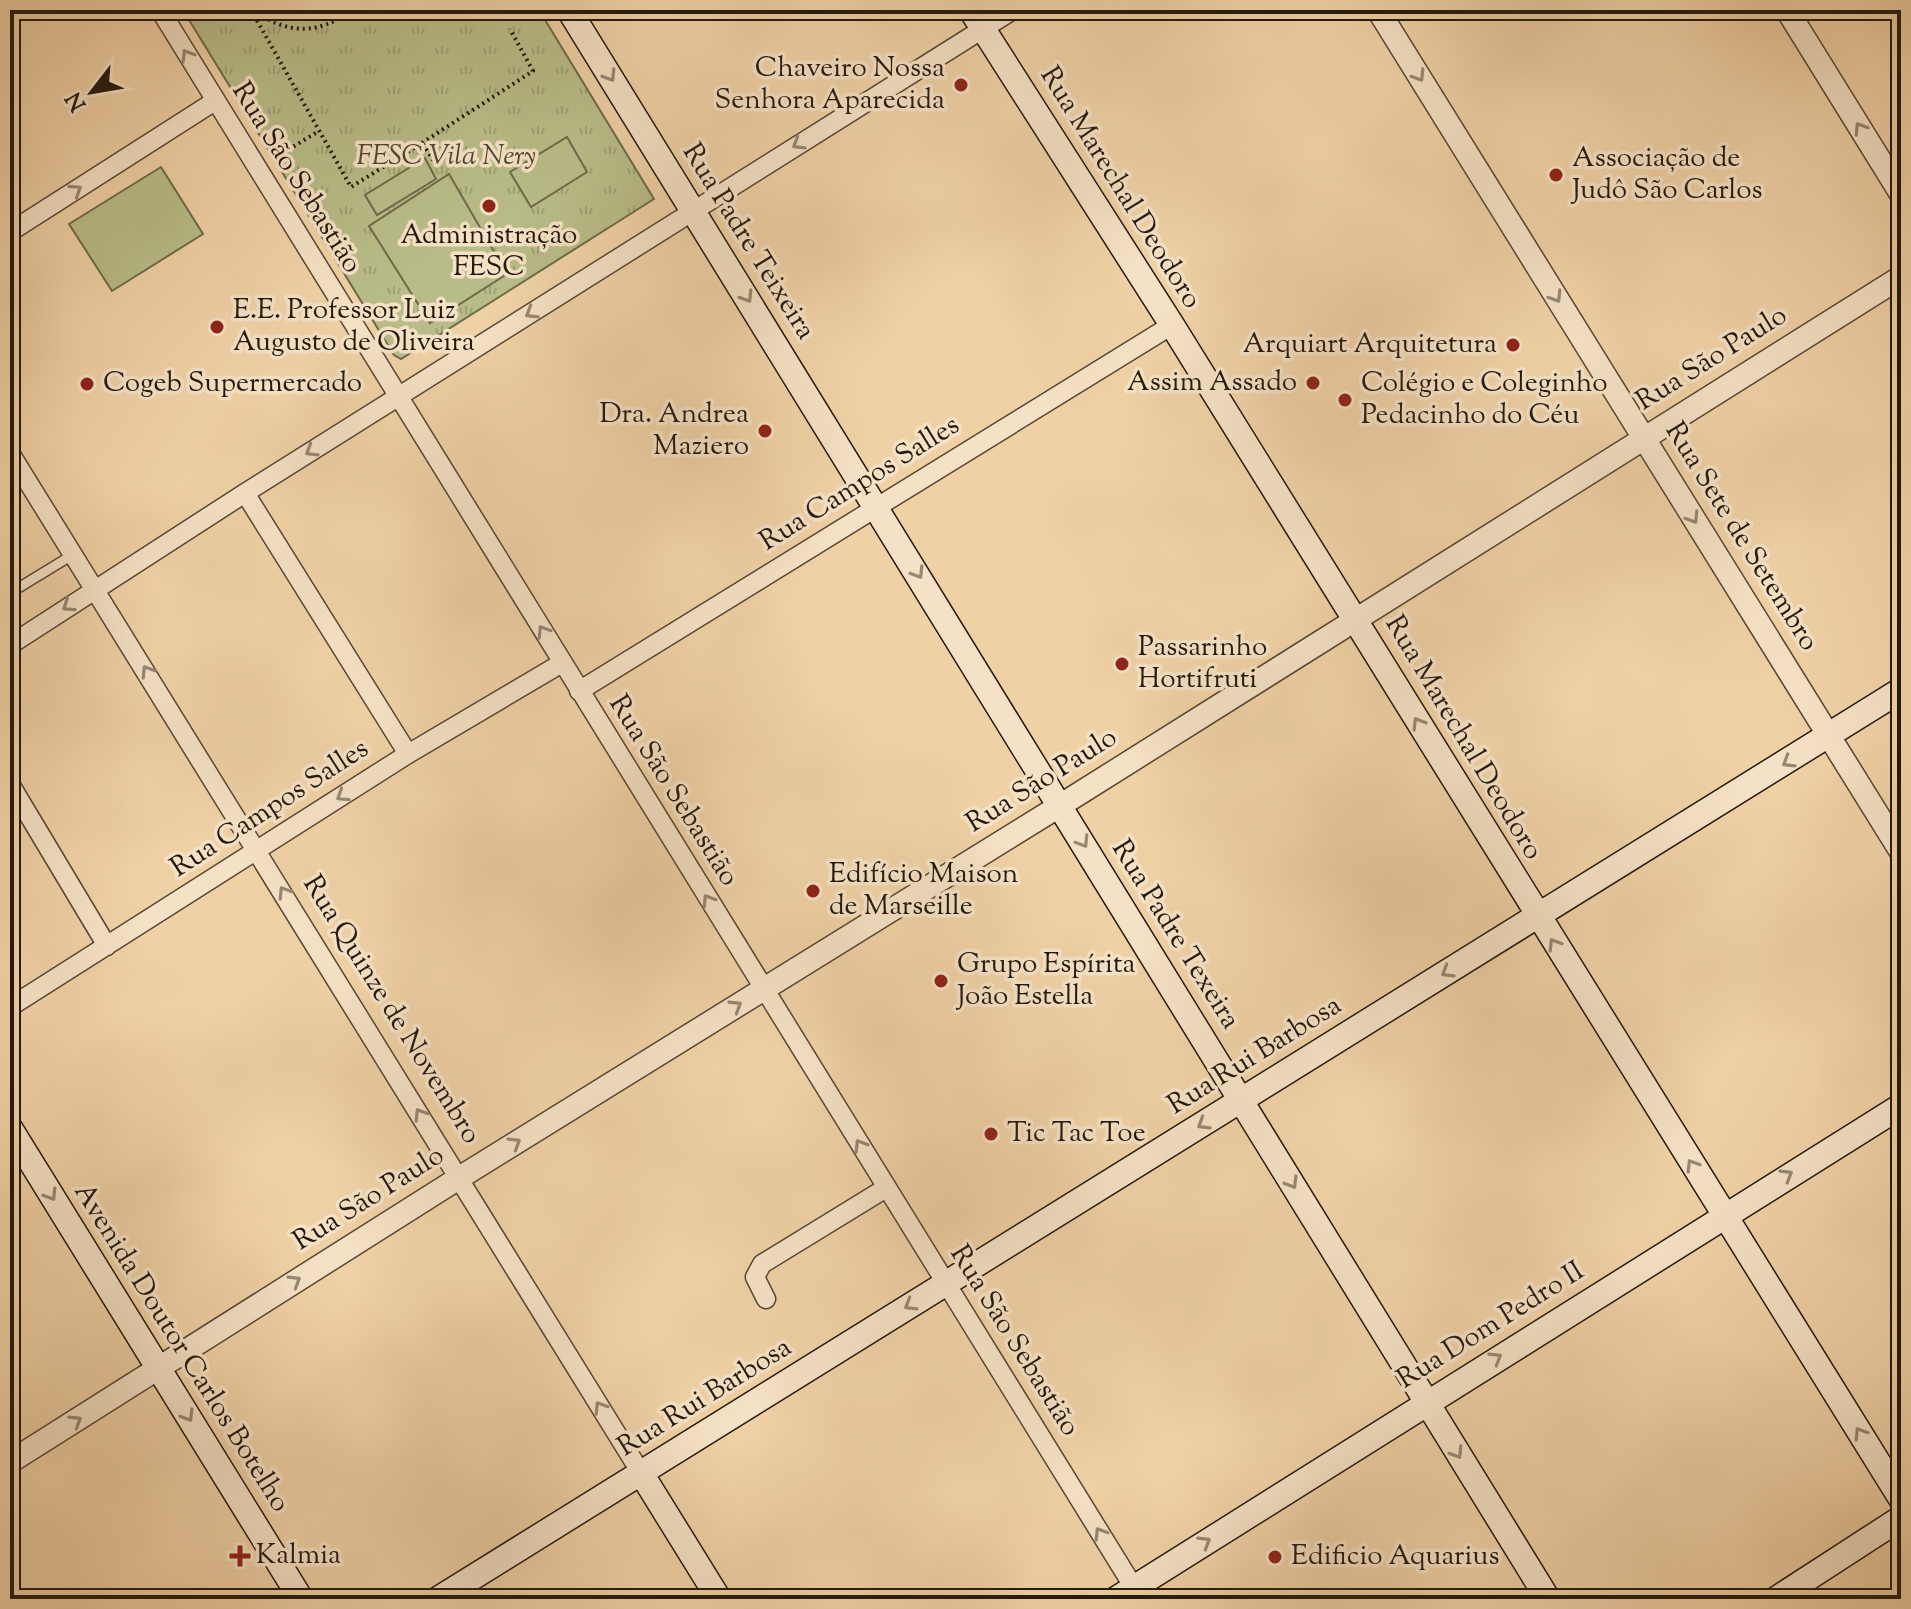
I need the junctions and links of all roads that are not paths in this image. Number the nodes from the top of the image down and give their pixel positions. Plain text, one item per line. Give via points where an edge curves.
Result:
1 (160, 10) edge
2 (569, 10) edge
3 (1013, 10) edge
4 (1378, 10) edge
5 (1787, 10) edge
6 (977, 19) edge
7 (215, 101) junction
8 (1901, 194) edge
9 (693, 211) junction
10 (10, 232) edge
11 (1901, 277) edge
12 (1172, 325) junction
13 (398, 396) junction
14 (1643, 437) junction
15 (10, 453) edge
16 (245, 493) junction
17 (877, 506) junction
18 (74, 554) junction
19 (95, 588) junction
20 (10, 593) edge
21 (1355, 619) junction
22 (10, 645) edge
23 (562, 663) junction
24 (1901, 690) edge
25 (579, 691) junction
26 (1829, 736) junction
27 (408, 754) junction
28 (10, 784) edge
29 (1061, 805) junction
30 (257, 850) junction
31 (1901, 852) edge
32 (1536, 916) junction
33 (107, 946) junction
34 (763, 989) junction
35 (10, 1007) edge
36 (1242, 1100) junction
37 (1901, 1106) edge
38 (10, 1128) edge
39 (459, 1178) junction
40 (886, 1188) junction
41 (1723, 1215) junction
42 (945, 1283) junction
43 (766, 1299) dead end
44 (158, 1368) junction
45 (1426, 1402) junction
46 (10, 1462) edge
47 (641, 1473) junction
48 (1901, 1499) edge
49 (1901, 1518) edge
50 (1130, 1595) edge
51 (301, 1599) edge
52 (438, 1599) edge
53 (719, 1599) edge
54 (1548, 1599) edge
55 (1776, 1599) edge

7 -> 1 street, Rua São Sebastião
2 -> 9 main road, Rua Padre Teixeira
3 - 6 street
4 -> 14 street, Rua Sete de Setembro
8 -> 5 street
6 -> 9 street
6 - 12 main road, Rua Marechal Deodoro
10 -> 7 street
7 - 13 street, Rua São Sebastião
9 -> 13 street
9 -> 17 main road, Rua Padre Teixeira
11 - 14 street, Rua São Paulo
12 - 17 street, Rua Campos Salles
12 - 21 main road, Rua Marechal Deodoro
13 -> 16 street
23 -> 13 street, Rua São Sebastião
14 - 21 street, Rua São Paulo
14 -> 26 street, Rua Sete de Setembro
15 - 18 street, Rua Quinze de Novembro
16 - 19 street
16 - 27 street
17 - 25 street, Rua Campos Salles
17 -> 29 main road, Rua Padre Texeira
18 - 19 street, Rua Quinze de Novembro
18 - 20 lane
19 -> 22 street
30 -> 19 street, Rua Quinze de Novembro
21 - 29 street, Rua São Paulo
32 -> 21 main road, Rua Marechal Deodoro
23 - 25 street, Rua São Sebastião
23 - 27 street, Rua Campos Salles
24 - 26 main road, Rua Rui Barbosa
34 -> 25 street, Rua São Sebastião
26 - 31 street, Rua Sete de Setembro
26 -> 32 main road, Rua Rui Barbosa
27 -> 30 street, Rua Campos Salles
28 - 33 street
29 - 34 street, Rua São Paulo
29 -> 36 main road, Rua Padre Texeira
30 - 33 street, Rua Campos Salles
39 -> 30 street, Rua Quinze de Novembro
32 -> 36 main road, Rua Rui Barbosa
41 -> 32 main road, Rua Marechal Deodoro
33 - 35 street, Rua Campos Salles
39 -> 34 street, Rua São Paulo
40 -> 34 street, Rua São Sebastião
36 -> 42 main road, Rua Rui Barbosa
36 -> 45 main road, Rua Padre Texeira
41 -> 37 main road, Rua Dom Pedro II
38 -> 44 main road, Avenida Doutor Carlos Botelho
44 -> 39 street, Rua São Paulo
47 -> 39 street, Rua Quinze de Novembro
40 - 42 street, Rua São Sebastião
40 - 43 street via 762,1264 755,1277
45 -> 41 main road, Rua Dom Pedro II
48 -> 41 main road, Rua Marechal Deodoro
42 -> 47 main road, Rua Rui Barbosa
50 -> 42 street, Rua São Sebastião
46 -> 44 street, Rua São Paulo
44 -> 51 main road, Avenida Doutor Carlos Botelho
50 -> 45 main road, Rua Dom Pedro II
45 -> 54 main road, Rua Padre Texeira
47 - 52 main road, Rua Rui Barbosa
47 - 53 main road, Rua Quinze de Novembro
49 - 55 main road

